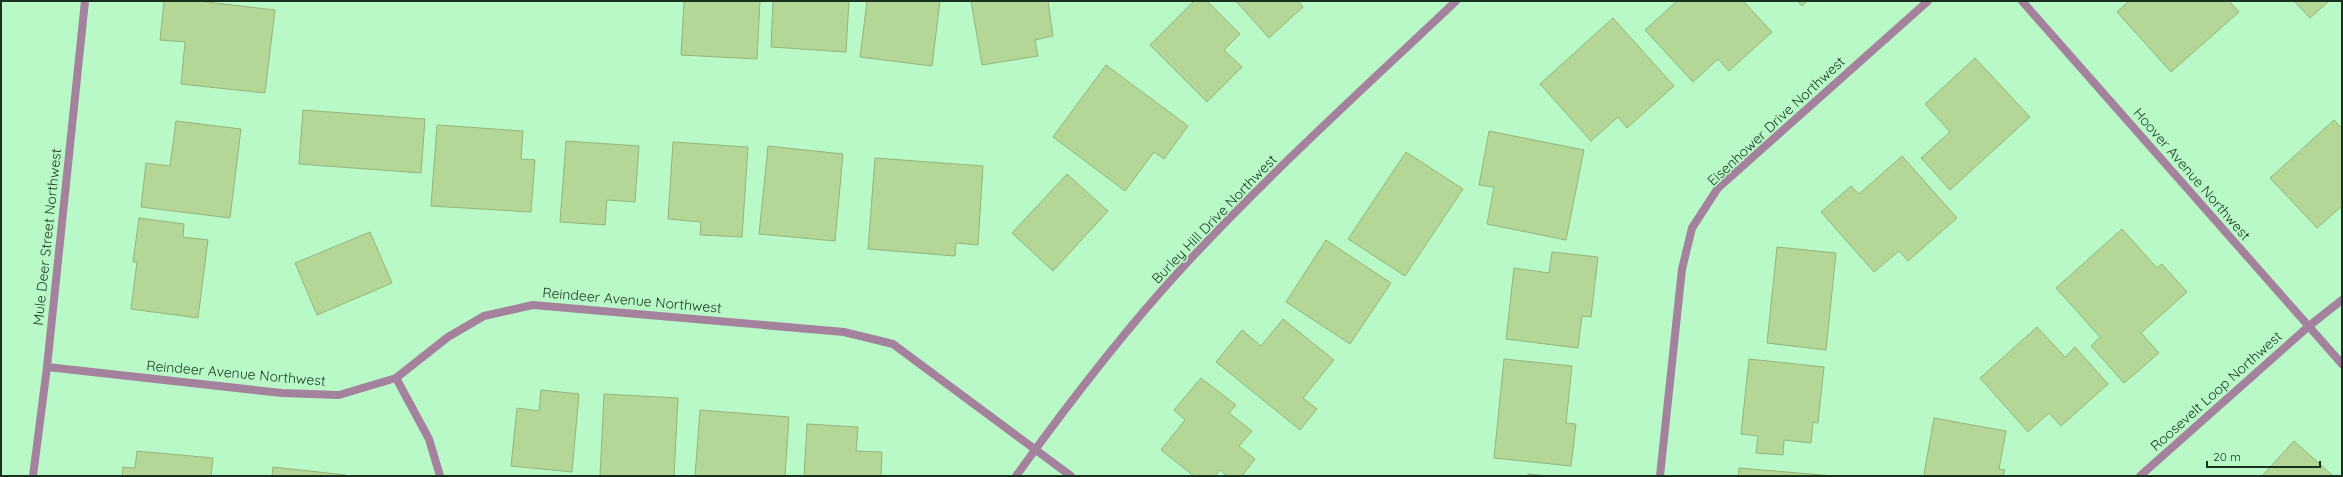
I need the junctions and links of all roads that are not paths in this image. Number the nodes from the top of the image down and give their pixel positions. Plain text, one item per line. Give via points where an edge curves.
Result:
1 (85, 1) edge
2 (1456, 1) edge
3 (1928, 1) edge
4 (2022, 1) edge
5 (2342, 300) edge
6 (2309, 326) junction
7 (2342, 364) edge
8 (47, 367) junction
9 (396, 378) junction
10 (1036, 449) junction
11 (33, 476) edge
12 (440, 476) edge
13 (1016, 476) edge
14 (1071, 476) edge
15 (1660, 476) edge
16 (2140, 476) edge

1 - 8 street, Mule Deer Street Northwest
2 - 10 street, Burley Hill Drive Northwest via 1246,201 1182,268
3 - 15 street, Eisenhower Drive Northwest via 1718,188 1692,228 1682,269
4 - 6 street, Hoover Avenue Northwest
5 - 6 street, Roosevelt Loop Northwest
6 - 7 street, Hoover Avenue Northwest
6 - 16 street, Roosevelt Loop Northwest
8 - 9 street, Reindeer Avenue Northwest via 282,393 339,395
8 - 11 street, Mule Deer Street Northwest
9 - 10 street, Reindeer Avenue Northwest via 448,337 484,316 534,305 844,332 893,344
9 - 12 street via 429,439
10 - 13 street, Burley Hill Drive Northwest
10 - 14 street, Reindeer Avenue Northwest

